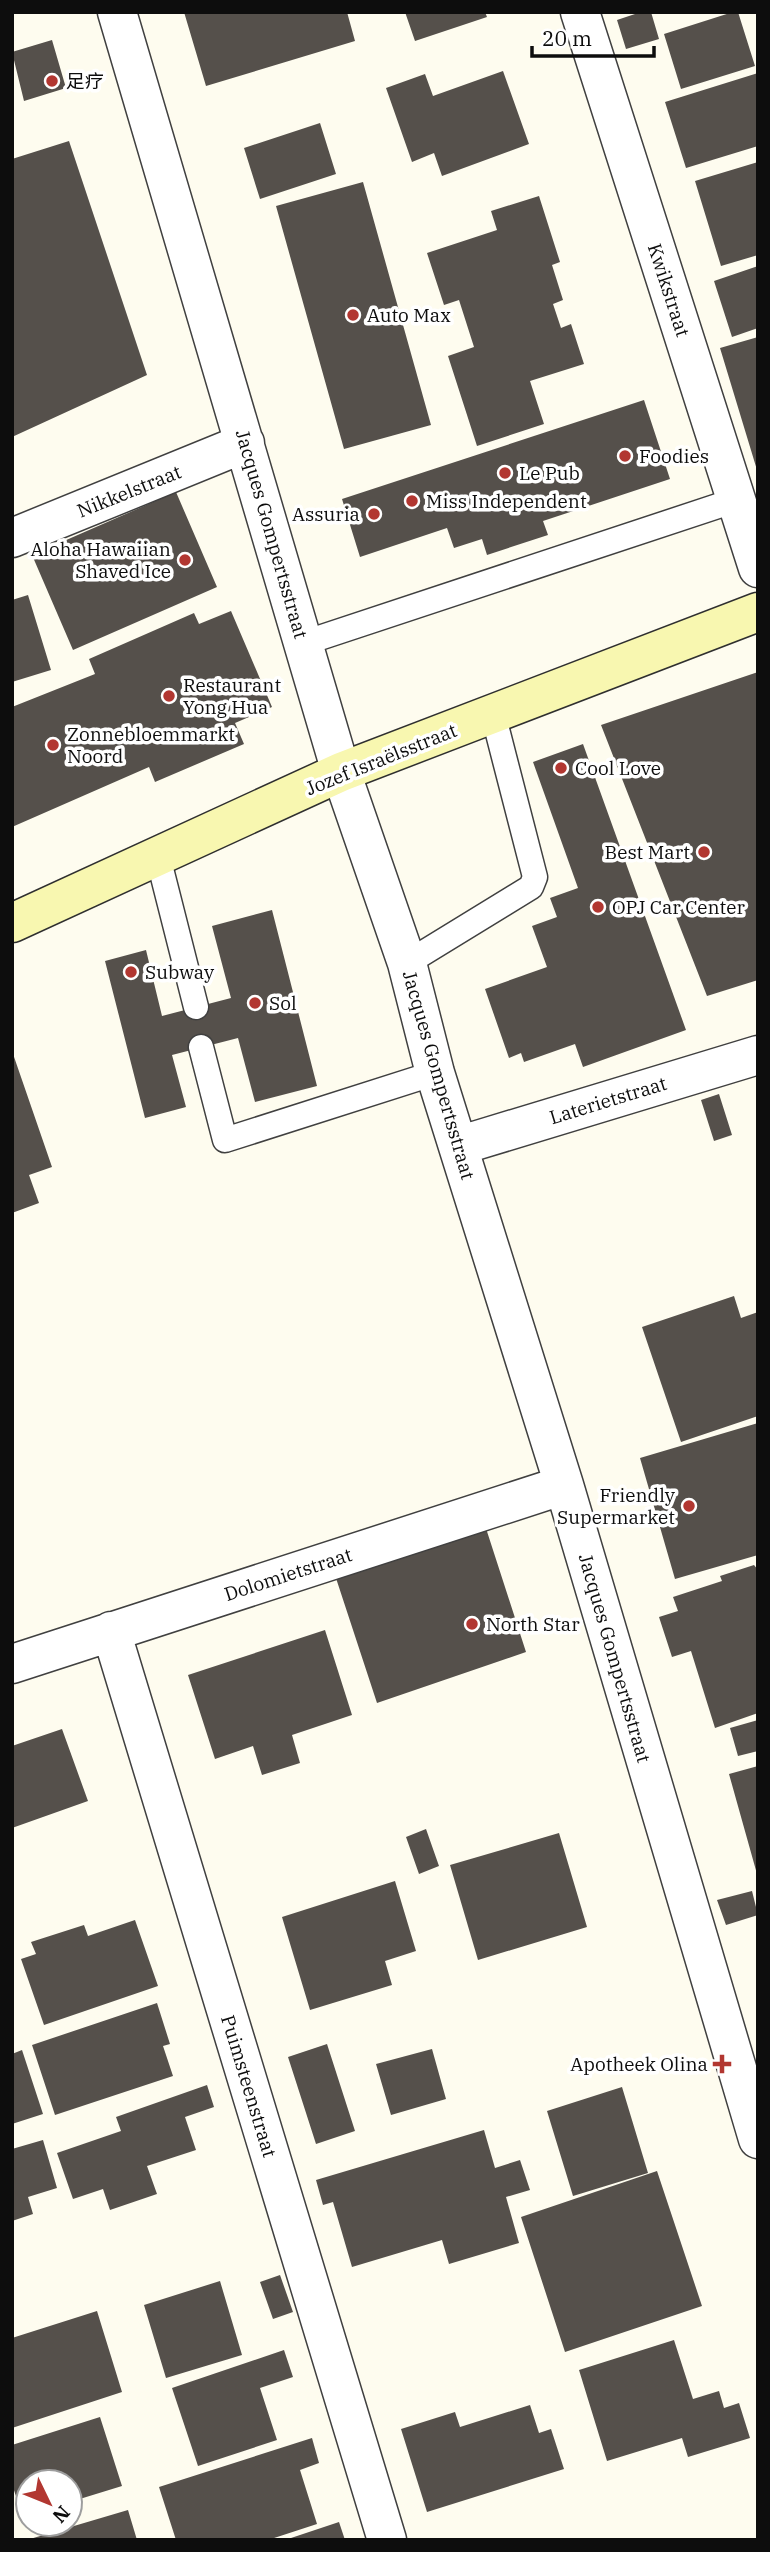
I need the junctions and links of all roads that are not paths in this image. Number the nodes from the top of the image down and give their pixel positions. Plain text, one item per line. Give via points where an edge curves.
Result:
1 (117, 12) edge
2 (580, 12) edge
3 (245, 443) junction
4 (736, 500) junction
5 (12, 538) edge
6 (758, 568) edge
7 (758, 612) edge
8 (304, 643) junction
9 (494, 714) junction
10 (341, 772) junction
11 (158, 857) junction
12 (12, 923) edge
13 (407, 962) junction
14 (196, 1007) dead end
15 (201, 1047) dead end
16 (758, 1055) edge
17 (435, 1073) junction
18 (458, 1146) junction
19 (564, 1485) junction
20 (111, 1631) junction
21 (12, 1664) edge
22 (758, 2139) edge
23 (387, 2540) edge

1 - 3 street, Jacques Gompertsstraat
2 - 4 street, Kwikstraat
3 - 5 street, Nikkelstraat
3 - 8 street, Jacques Gompertsstraat
4 - 6 street, Kwikstraat
4 - 8 lane
7 - 9 street, Jozef Israëlsstraat
8 - 10 street, Jacques Gompertsstraat
9 - 10 street, Jozef Israëlsstraat
9 - 13 lane via 535,877 531,887
10 - 11 street, Jozef Israëlsstraat
10 - 13 street, Jacques Gompertsstraat
11 - 12 street, Jozef Israëlsstraat
11 - 14 lane
13 - 17 street, Jacques Gompertsstraat
15 - 17 lane via 225,1140
16 - 18 street, Laterietstraat
17 - 18 street, Jacques Gompertsstraat
18 - 19 street, Jacques Gompertsstraat
19 - 20 street, Dolomietstraat
19 - 22 street, Jacques Gompertsstraat
20 - 21 street, Dolomietstraat
20 - 23 street, Puimsteenstraat

